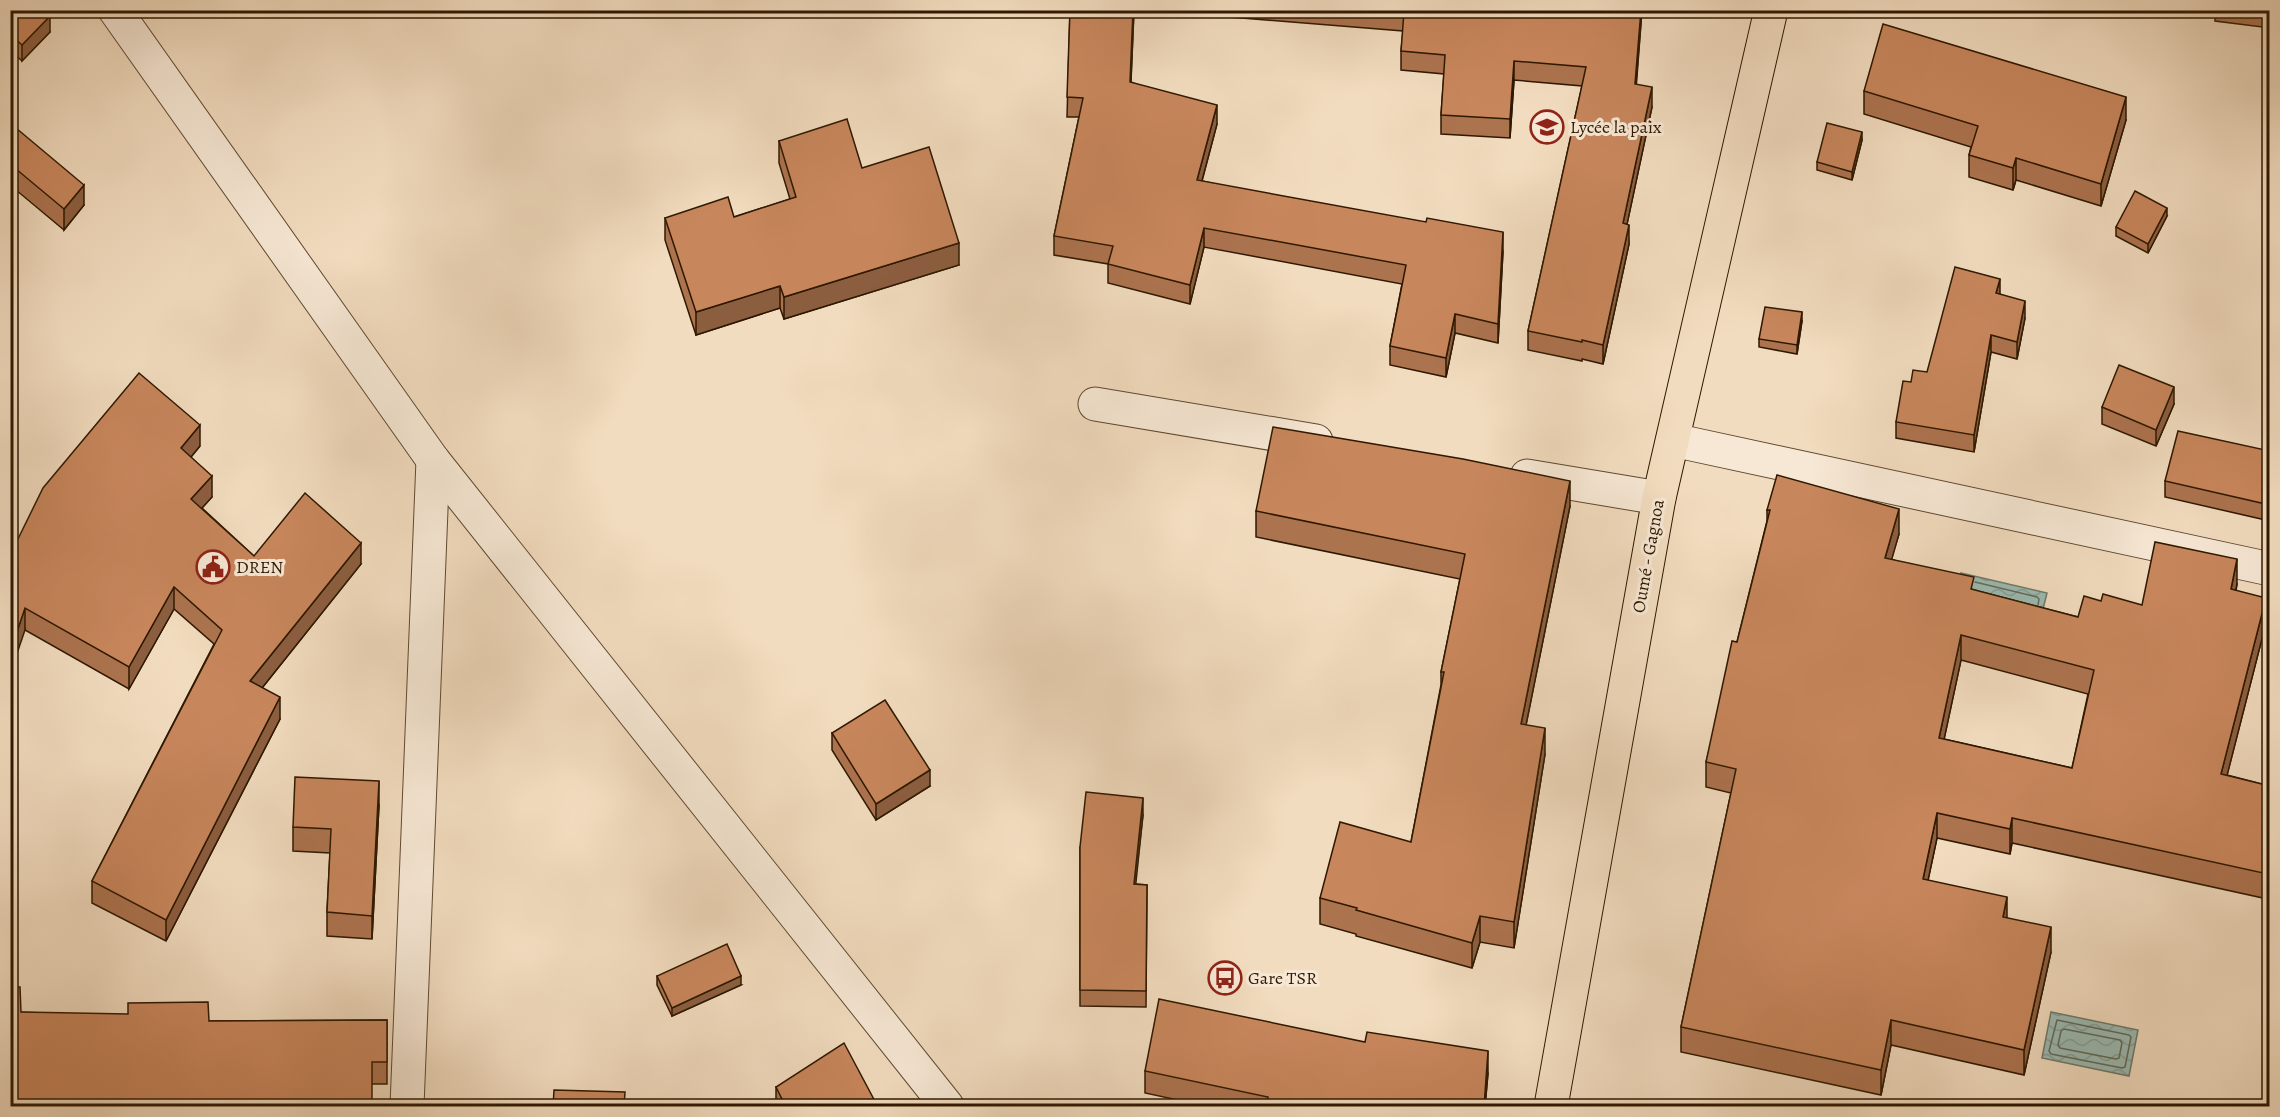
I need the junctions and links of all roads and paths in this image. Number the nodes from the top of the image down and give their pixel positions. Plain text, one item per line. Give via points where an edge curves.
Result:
1 (115, 10) edge
2 (1772, 10) edge
3 (1095, 404) dead end
4 (1673, 440) junction
5 (1341, 445) edge
6 (433, 460) junction
7 (1494, 471) edge
8 (1659, 498) junction
9 (2270, 569) edge
10 (407, 1107) edge
11 (947, 1107) edge
12 (1551, 1107) edge

1 - 6 street
2 - 4 main road, Oumé - Gagnoa
3 - 5 street
4 - 8 main road, Oumé - Gagnoa
4 - 9 street
6 - 10 street
6 - 11 street
7 - 8 street
8 - 12 main road, Oumé - Gagnoa

